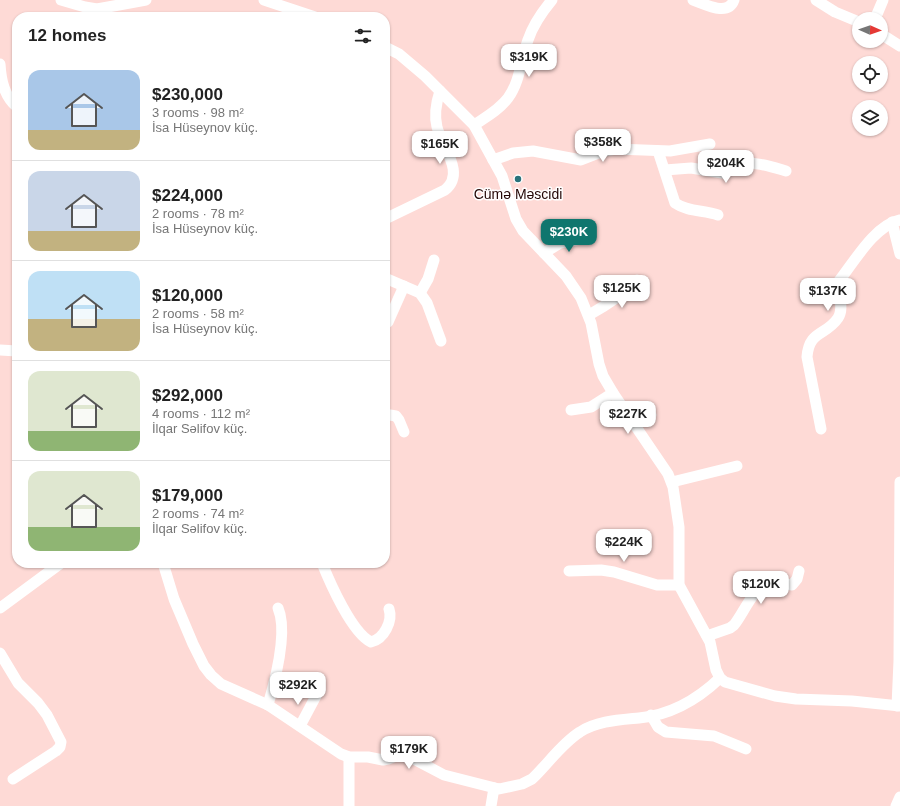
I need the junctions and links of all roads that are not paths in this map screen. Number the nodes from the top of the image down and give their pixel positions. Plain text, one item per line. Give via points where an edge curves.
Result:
1 (61, 0) edge
2 (146, 0) edge
3 (264, 0) edge
4 (552, 0) edge
5 (693, 0) edge
6 (734, 0) edge
7 (816, 0) edge
8 (883, 0) edge
9 (300, 12) edge
10 (878, 12) edge
11 (852, 19) edge
12 (888, 38) edge
13 (900, 46) edge
14 (390, 50) edge
15 (0, 64) edge
16 (440, 91) junction
17 (12, 103) edge
18 (474, 125) junction
19 (710, 144) dead end
20 (658, 151) junction
21 (493, 160) junction
22 (664, 170) junction
23 (786, 171) dead end
24 (718, 215) dead end
25 (390, 217) edge
26 (896, 221) edge
27 (586, 238) dead end
28 (544, 253) junction
29 (900, 254) edge
30 (434, 260) dead end
31 (390, 280) edge
32 (637, 280) dead end
33 (404, 286) junction
34 (420, 293) junction
35 (588, 315) junction
36 (390, 318) edge
37 (441, 341) dead end
38 (0, 350) edge
39 (12, 351) edge
40 (613, 393) junction
41 (571, 410) dead end
42 (626, 412) junction
43 (390, 415) edge
44 (651, 415) dead end
45 (821, 430) dead end
46 (404, 432) dead end
47 (736, 466) dead end
48 (672, 482) junction
49 (900, 482) edge
50 (54, 568) edge
51 (164, 568) edge
52 (324, 568) edge
53 (569, 571) dead end
54 (799, 571) dead end
55 (679, 585) junction
56 (0, 608) edge
57 (278, 608) dead end
58 (389, 609) dead end
59 (706, 636) junction
60 (0, 653) edge
61 (720, 678) junction
62 (316, 696) dead end
63 (268, 705) junction
64 (898, 706) edge
65 (651, 716) junction
66 (300, 726) junction
67 (746, 749) dead end
68 (349, 757) junction
69 (13, 779) dead end
70 (494, 788) junction
71 (900, 797) edge
72 (349, 806) edge
73 (491, 806) edge
74 (896, 806) edge

1 - 2 street via 97,9
3 - 9 street
4 - 18 street via 531,31 515,87 499,108
5 - 6 street via 726,9
7 - 11 street
8 - 10 street
12 - 13 street
14 - 16 street via 399,54
15 - 17 street via 4,89
16 - 18 street
16 - 25 street via 436,102 437,128 453,167 451,185
18 - 21 street
19 - 20 street via 684,150
20 - 21 street via 616,149 581,160 524,151
20 - 22 street
21 - 28 street via 502,176 516,219 523,231
22 - 23 street via 691,168 722,173 733,166 745,164
22 - 24 street via 676,203 682,208
26 - 29 street
26 - 45 street via 875,235 840,281 841,312 838,318 811,340 808,347 807,357
27 - 28 street via 560,243
28 - 35 street via 566,276 581,298
30 - 34 street via 428,280
31 - 33 street
32 - 35 street via 609,304
33 - 34 street
33 - 36 street
34 - 37 street via 427,303
35 - 40 street via 599,364
38 - 39 street
40 - 41 street via 590,407
40 - 42 street
42 - 44 street
42 - 48 street
43 - 46 street via 396,416
47 - 48 street
48 - 55 street via 679,527
49 - 64 street
50 - 56 street
51 - 63 street via 174,600 204,666 221,684
52 - 58 street via 350,619 366,640 371,642 380,639 391,621
53 - 55 street via 601,570 657,586
54 - 59 street via 792,585 770,583 757,589 734,625
55 - 59 street
57 - 63 street via 281,614 282,633
59 - 61 street
60 - 69 street via 18,683 47,715 61,742 56,751
61 - 64 street via 725,682 796,700 852,701
61 - 65 street via 693,700
62 - 66 street
63 - 66 street
65 - 67 street via 658,727 666,732 714,736
65 - 70 street via 611,721 580,732 532,779 506,789
66 - 68 street
68 - 70 street via 388,760 396,756 408,756 444,775
68 - 72 street
70 - 73 street
71 - 74 street

